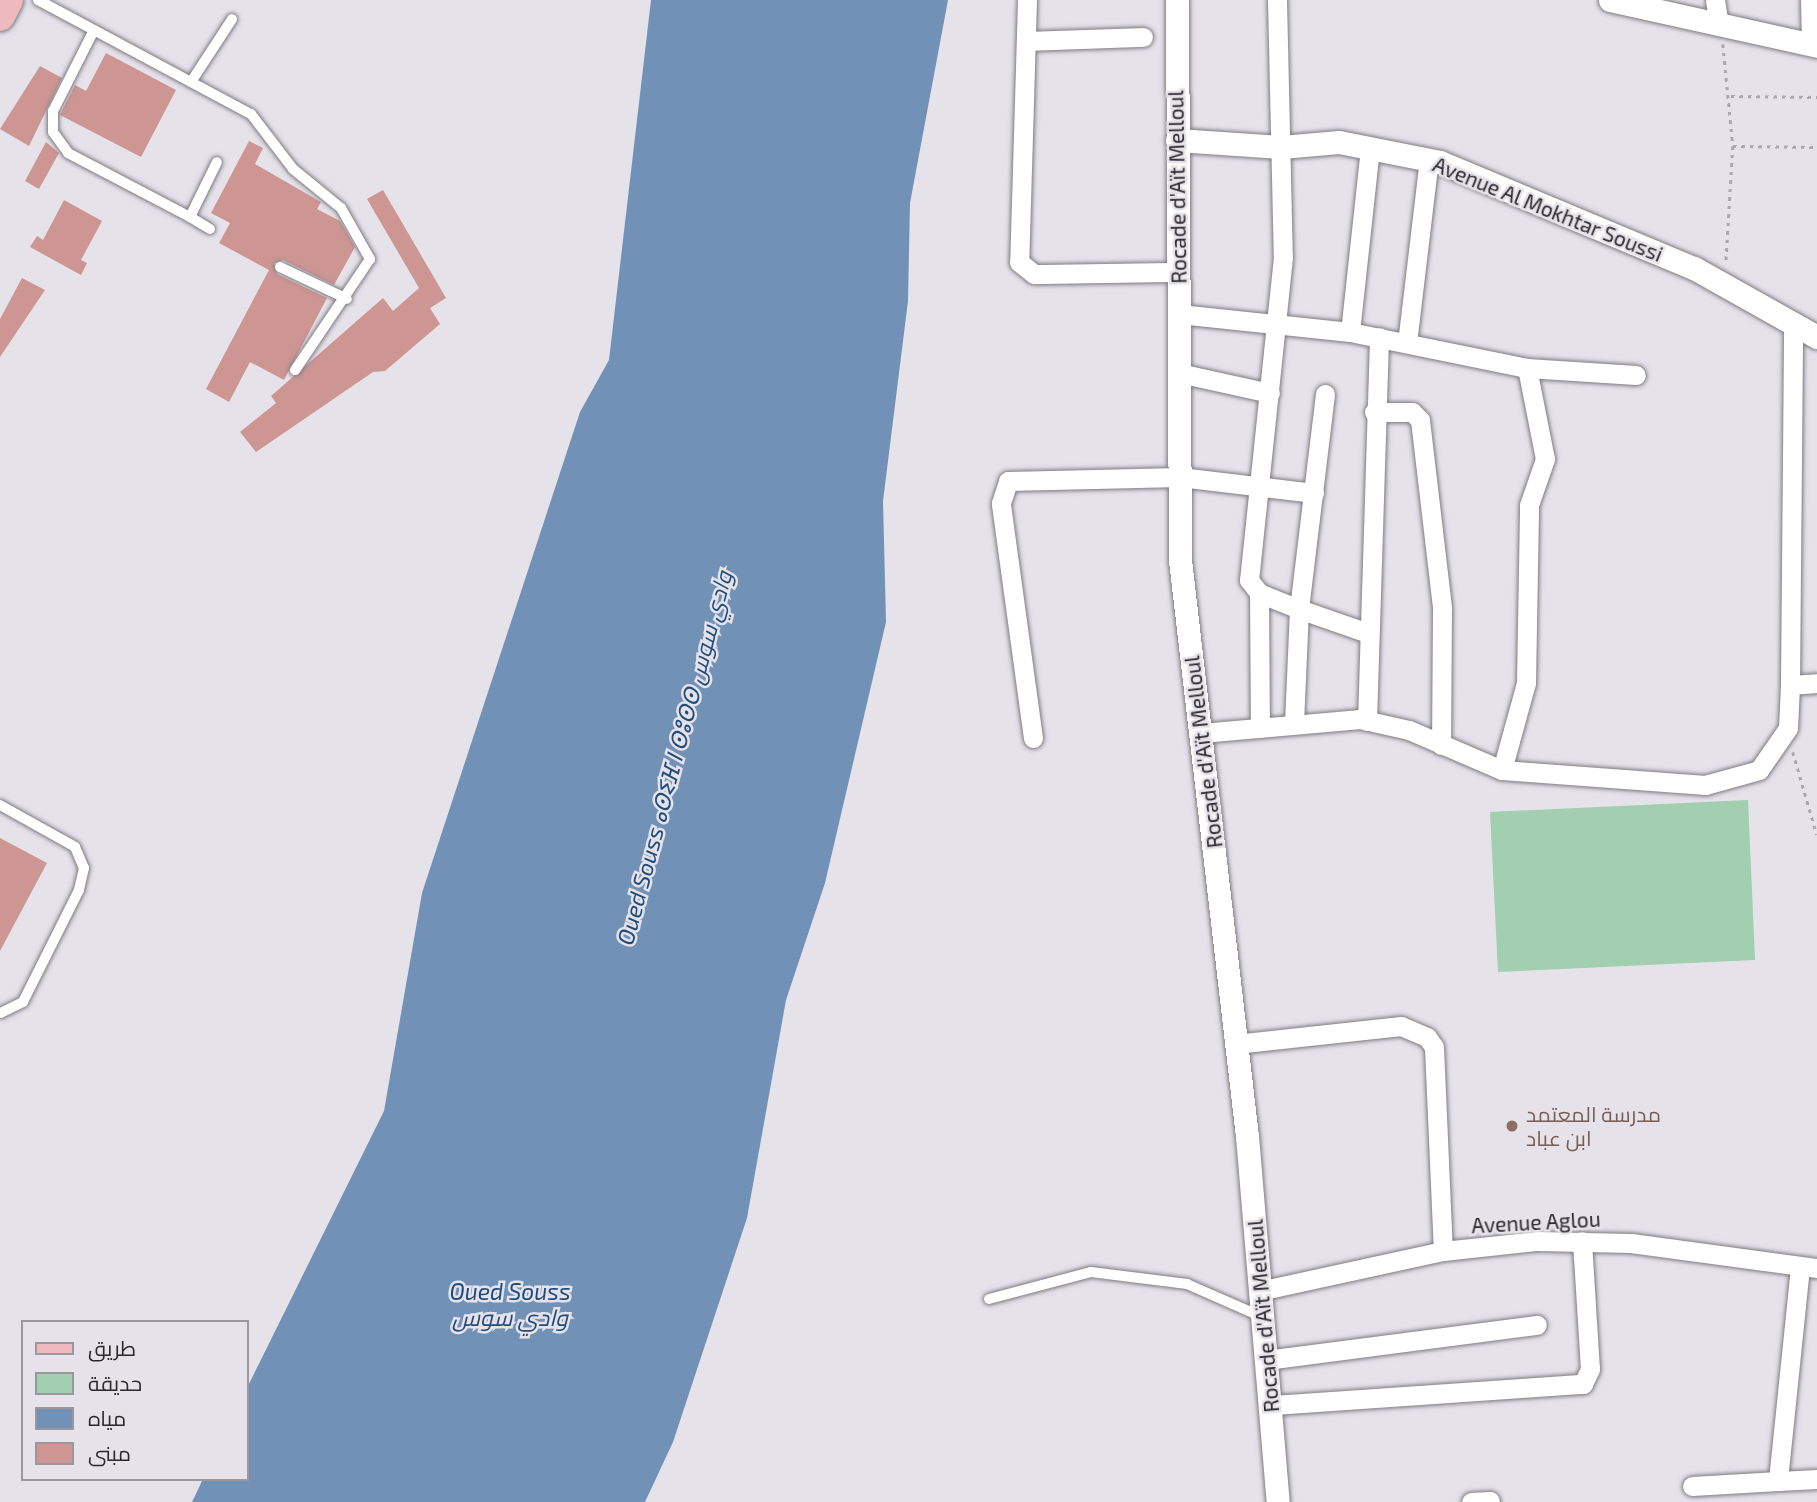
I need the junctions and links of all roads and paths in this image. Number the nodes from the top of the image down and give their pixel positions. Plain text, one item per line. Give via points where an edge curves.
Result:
1 (8, 0) edge
2 (37, 0) edge
3 (1027, 0) edge
4 (1177, 0) edge
5 (1278, 0) edge
6 (1610, 0) edge
7 (1715, 0) edge
8 (1810, 0) edge
9 (0, 16) edge
10 (232, 19) dead end
11 (1719, 24) junction
12 (94, 30) junction
13 (1143, 37) dead end
14 (1027, 41) junction
15 (1814, 45) edge
16 (191, 82) junction
17 (1731, 96) junction
18 (1817, 97) edge
19 (1177, 139) junction
20 (1733, 146) junction
21 (1281, 147) junction
22 (1817, 147) edge
23 (1370, 148) junction
24 (1429, 159) junction
25 (218, 162) dead end
26 (190, 218) junction
27 (210, 229) dead end
28 (280, 267) dead end
29 (1177, 272) junction
30 (1723, 284) junction
31 (347, 299) junction
32 (1179, 314) junction
33 (1793, 324) junction
34 (1279, 325) junction
35 (1350, 332) junction
36 (1379, 337) junction
37 (1817, 337) edge
38 (1407, 343) junction
39 (1527, 368) junction
40 (295, 370) dead end
41 (1179, 373) junction
42 (1636, 374) dead end
43 (1270, 393) junction
44 (1325, 394) dead end
45 (1374, 412) junction
46 (1180, 477) junction
47 (1259, 488) junction
48 (1314, 493) junction
49 (1259, 593) junction
50 (1299, 609) junction
51 (1368, 633) junction
52 (1817, 683) edge
53 (1790, 685) junction
54 (1367, 720) junction
55 (1294, 723) junction
56 (1260, 728) junction
57 (1788, 728) junction
58 (1200, 733) junction
59 (1033, 738) dead end
60 (1441, 745) junction
61 (1502, 769) junction
62 (0, 806) edge
63 (1817, 835) edge
64 (0, 1013) edge
65 (1235, 1044) junction
66 (1583, 1241) junction
67 (1443, 1251) junction
68 (1809, 1268) edge
69 (1259, 1290) junction
70 (989, 1299) dead end
71 (1261, 1316) junction
72 (1537, 1325) dead end
73 (1266, 1360) junction
74 (1273, 1405) junction
75 (1817, 1479) edge
76 (1778, 1481) junction
77 (1692, 1486) dead end
78 (1279, 1502) edge
79 (1471, 1502) edge
80 (1490, 1502) edge

1 - 9 main road
2 - 12 lane
3 - 14 street
4 - 19 street, Rocade d'Aït Melloul
5 - 21 street
6 - 11 street
7 - 11 street
8 - 15 street
10 - 16 lane
11 - 15 street
11 - 17 path
12 - 16 lane
12 - 26 lane via 53,111 53,132 68,153
13 - 14 street
14 - 29 street via 1019,262 1024,270
16 - 31 lane via 251,114 293,169 341,208 370,259
17 - 18 path
17 - 20 path
19 - 21 street, Avenue Al Mokhtar Soussi
19 - 29 street, Rocade d'Aït Melloul
20 - 22 path
20 - 30 path
21 - 23 street, Avenue Al Mokhtar Soussi via 1339,142
21 - 34 street
23 - 24 street, Avenue Al Mokhtar Soussi
23 - 35 street
24 - 30 street, Avenue Al Mokhtar Soussi
24 - 38 street
25 - 26 lane
26 - 27 lane
28 - 31 lane
29 - 32 street, Rocade d'Aït Melloul
30 - 33 street, Avenue Al Mokhtar Soussi
31 - 40 lane
32 - 34 street
32 - 41 street, Rocade d'Aït Melloul
33 - 37 street, Avenue Al Mokhtar Soussi
33 - 53 street
34 - 35 street
34 - 43 street
35 - 36 street
36 - 38 street
36 - 45 street
38 - 39 street
39 - 42 street
39 - 61 street via 1545,459 1528,505 1526,683
41 - 43 street
41 - 46 street, Rocade d'Aït Melloul
43 - 47 street
44 - 48 street
45 - 51 street
45 - 60 street via 1412,412 1420,420 1442,608
46 - 47 street
46 - 58 street, Rocade d'Aït Melloul via 1180,560
46 - 59 street via 1015,476 1001,491
47 - 48 street
47 - 49 street via 1249,580
48 - 50 street
49 - 50 street
49 - 56 street
50 - 51 street
50 - 55 street
51 - 54 street
52 - 53 street
53 - 57 street
54 - 55 street
54 - 60 street
55 - 56 street
56 - 58 street
57 - 61 street via 1759,770 1734,781 1632,783
57 - 63 path
58 - 65 street, Rocade d'Aït Melloul
60 - 61 street
62 - 64 lane via 75,847 84,868 23,1002
65 - 67 street via 1401,1026 1427,1037 1434,1047
65 - 69 street, Rocade d'Aït Melloul
66 - 67 street, Avenue Aglou
66 - 68 street, Avenue Aglou
66 - 74 street via 1590,1369 1583,1384
67 - 69 street, Avenue Aglou
68 - 76 street
69 - 71 street, Rocade d'Aït Melloul
70 - 71 lane via 1091,1272 1187,1284
71 - 73 street, Rocade d'Aït Melloul
72 - 73 street
73 - 74 street, Rocade d'Aït Melloul
74 - 78 street, Rocade d'Aït Melloul
75 - 76 street
76 - 77 street
79 - 80 street

